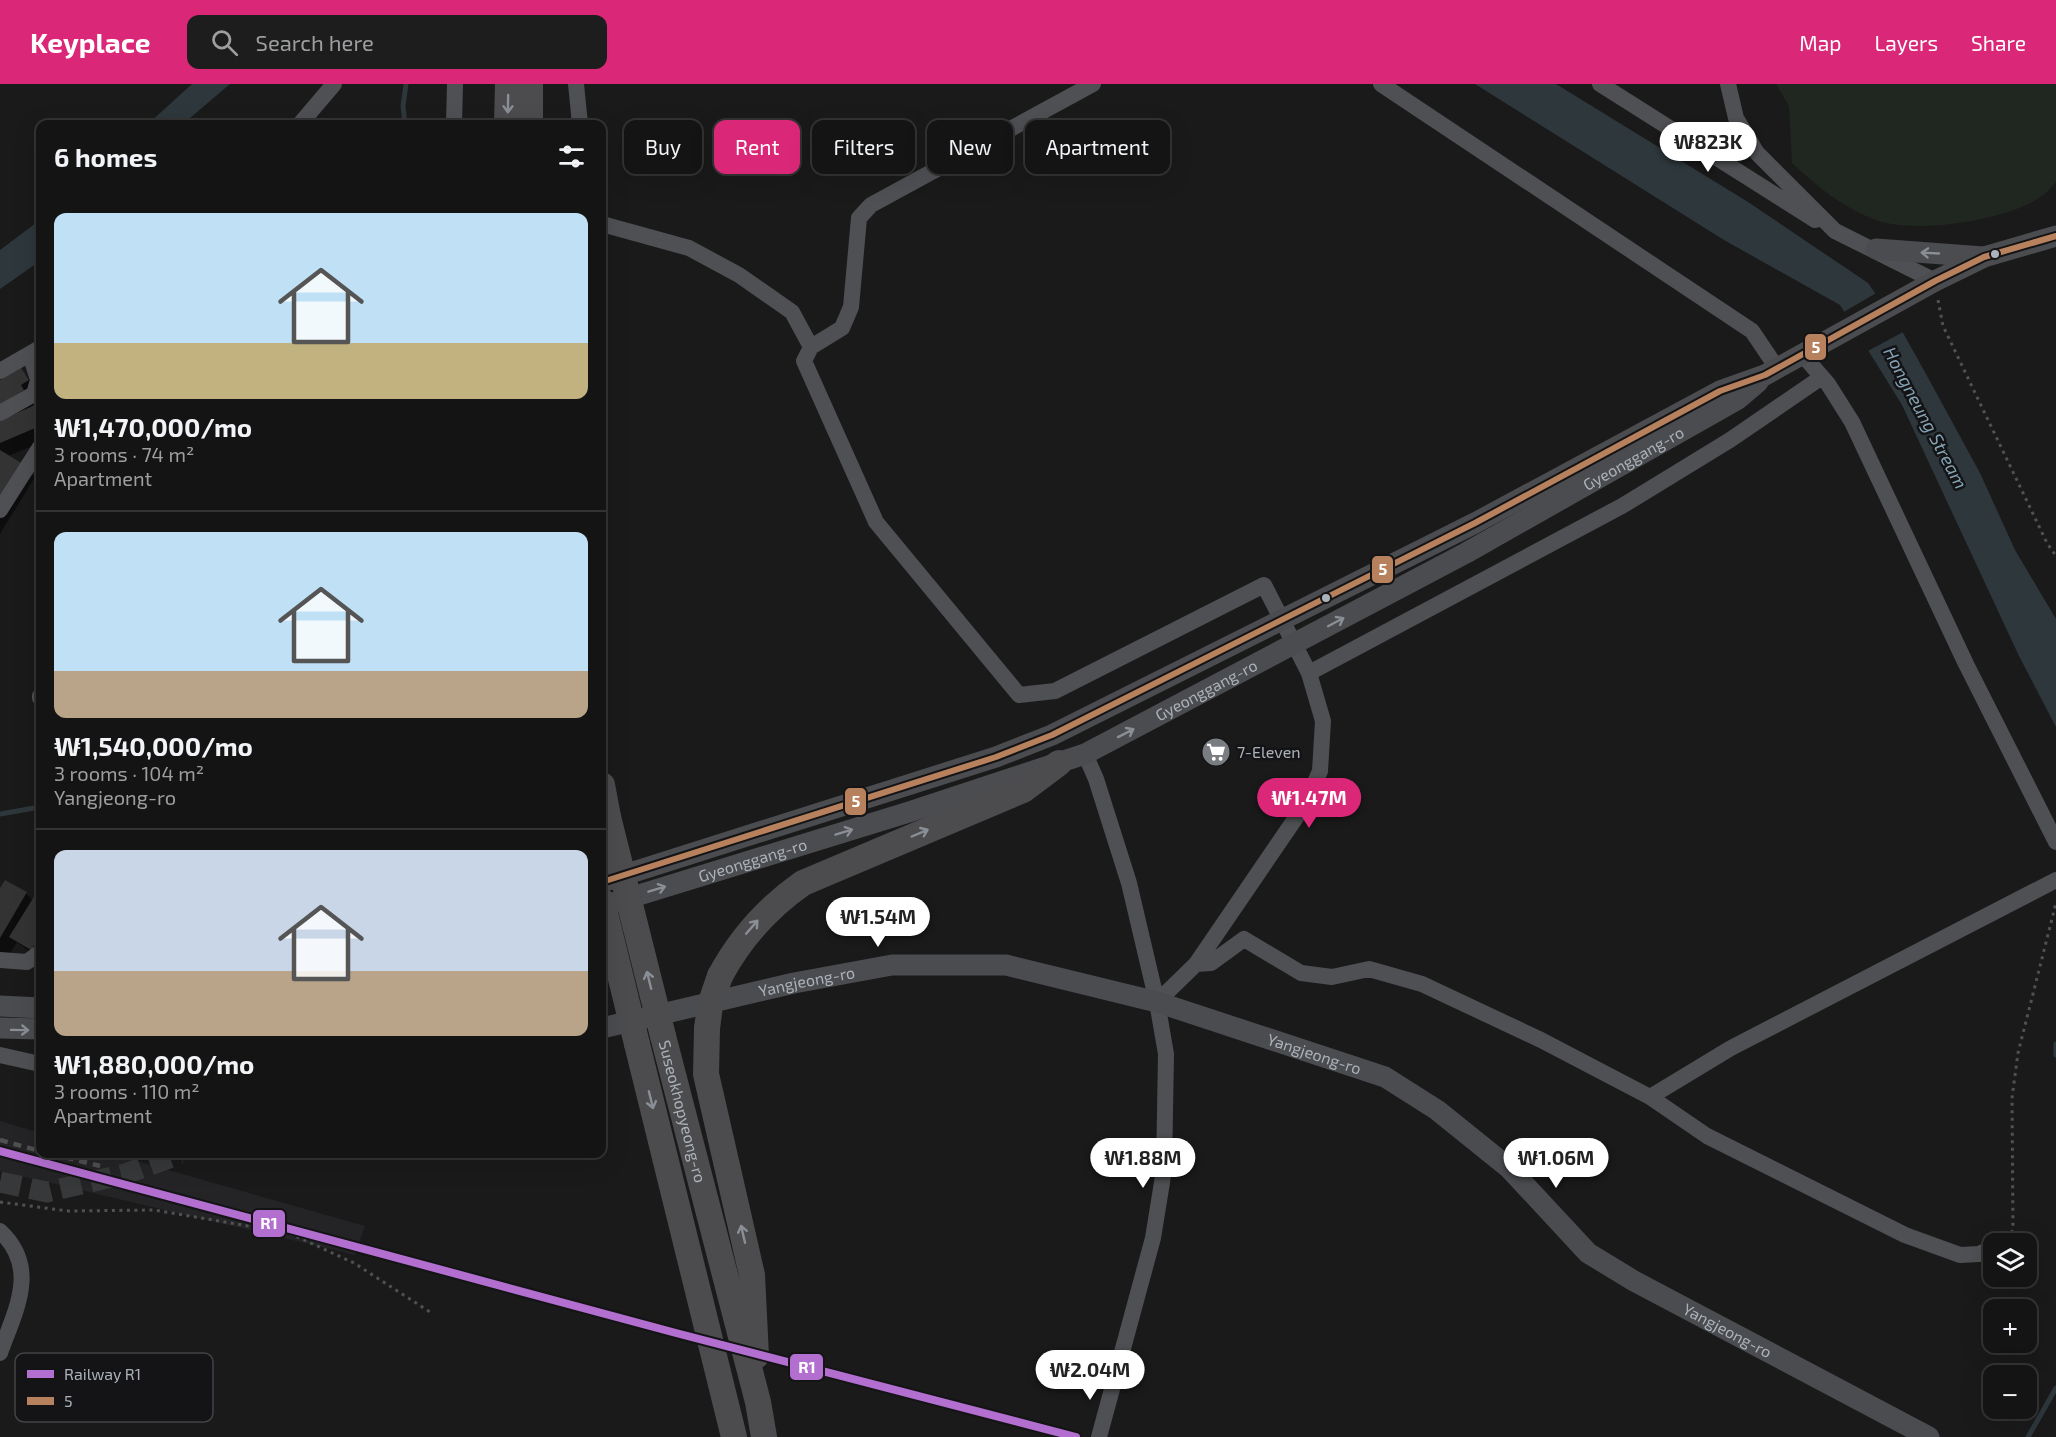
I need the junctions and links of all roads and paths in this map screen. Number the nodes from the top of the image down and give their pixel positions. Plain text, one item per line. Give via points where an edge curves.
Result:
1 (334, 84) edge
2 (455, 84) edge
3 (508, 84) edge
4 (530, 84) edge
5 (576, 84) edge
6 (1093, 84) edge
7 (1381, 84) edge
8 (1600, 84) edge
9 (1728, 84) edge
10 (303, 120) edge
11 (454, 120) edge
12 (507, 120) edge
13 (530, 120) edge
14 (580, 120) edge
15 (606, 225) edge
16 (1835, 231) junction
17 (2056, 235) edge
18 (1876, 249) junction
19 (1983, 258) junction
20 (1935, 281) junction
21 (811, 347) junction
22 (1808, 350) junction
23 (35, 351) edge
24 (0, 371) edge
25 (1771, 372) junction
26 (1822, 377) junction
27 (36, 387) edge
28 (0, 412) edge
29 (36, 453) edge
30 (0, 510) edge
31 (2056, 556) edge
32 (1283, 620) junction
33 (1296, 644) junction
34 (1309, 673) junction
35 (1085, 754) junction
36 (1059, 763) junction
37 (606, 806) edge
38 (2056, 842) edge
39 (2056, 880) edge
40 (606, 881) edge
41 (2056, 903) edge
42 (606, 905) edge
43 (606, 917) edge
44 (36, 955) edge
45 (0, 960) edge
46 (1196, 964) junction
47 (1157, 1002) junction
48 (0, 1006) edge
49 (36, 1008) edge
50 (606, 1027) edge
51 (0, 1028) edge
52 (36, 1029) edge
53 (0, 1055) edge
54 (36, 1063) edge
55 (1650, 1097) junction
56 (0, 1202) edge
57 (0, 1231) edge
58 (2010, 1233) edge
59 (1983, 1252) edge
60 (430, 1312) dead end
61 (0, 1353) edge
62 (758, 1402) junction
63 (735, 1437) edge
64 (764, 1437) edge
65 (1099, 1437) edge
66 (1929, 1437) edge

1 - 10 street
2 - 11 street
3 -> 12 highway
4 - 13 highway
5 - 14 street
6 - 21 street via 871,205 859,218 851,307 842,328
7 - 25 street via 1752,331
8 - 16 street
9 - 16 street via 1736,118 1757,153
15 - 21 street via 689,248 739,275 792,312
16 - 18 street
17 - 19 main road, Gyeonggang-ro
19 -> 18 main road
18 - 20 street
19 - 20 main road, Gyeonggang-ro
20 - 22 main road, Gyeonggang-ro
20 - 31 path via 1943,327 2046,543
21 - 32 street via 804,360 876,522 1019,695 1055,691 1264,585
22 - 25 main road, Gyeonggang-ro
22 - 26 street
23 - 24 street
25 - 32 main road, Gyeonggang-ro via 1720,391 1475,523
33 -> 25 main road, Gyeonggang-ro via 1738,399
26 - 34 street via 1730,440 1622,506
26 - 38 street via 1852,422 1966,664
27 - 28 street via 34,394
29 - 30 street
32 - 33 street
32 - 40 main road, Gyeonggang-ro via 1061,730 996,757
33 - 34 street
35 -> 33 main road, Gyeonggang-ro
34 - 46 street via 1323,721 1320,771 1306,803
35 - 36 main road, Gyeonggang-ro
35 - 47 street via 1129,883
42 -> 36 main road, Gyeonggang-ro
62 -> 36 highway, bridge via 752,1275 706,1074 710,1005 720,976 754,925 777,901 803,883 1023,790
62 -> 37 highway, Suseokhopyeong-ro, bridge
39 - 55 street via 1731,1048
41 - 58 path via 2018,1053 2012,1098
43 -> 63 highway, Suseokhopyeong-ro, bridge
44 - 45 street via 27,962
46 - 47 street
46 - 55 street via 1211,963 1244,939 1301,974 1332,977 1369,969 1422,984
47 - 50 main road, Yangjeong-ro via 1006,965 892,965 794,983
47 - 65 street via 1166,1054 1164,1170 1153,1238
47 - 66 main road, Yangjeong-ro via 1385,1077 1437,1110 1509,1168 1588,1253
48 - 49 main road
51 -> 52 main road
53 - 54 street
55 - 59 street via 1707,1136 1905,1235 1960,1256
56 - 60 path via 68,1211 154,1210 289,1233 354,1263
57 - 61 street via 19,1257 24,1285
62 - 64 highway, Suseokhopyeong-ro

